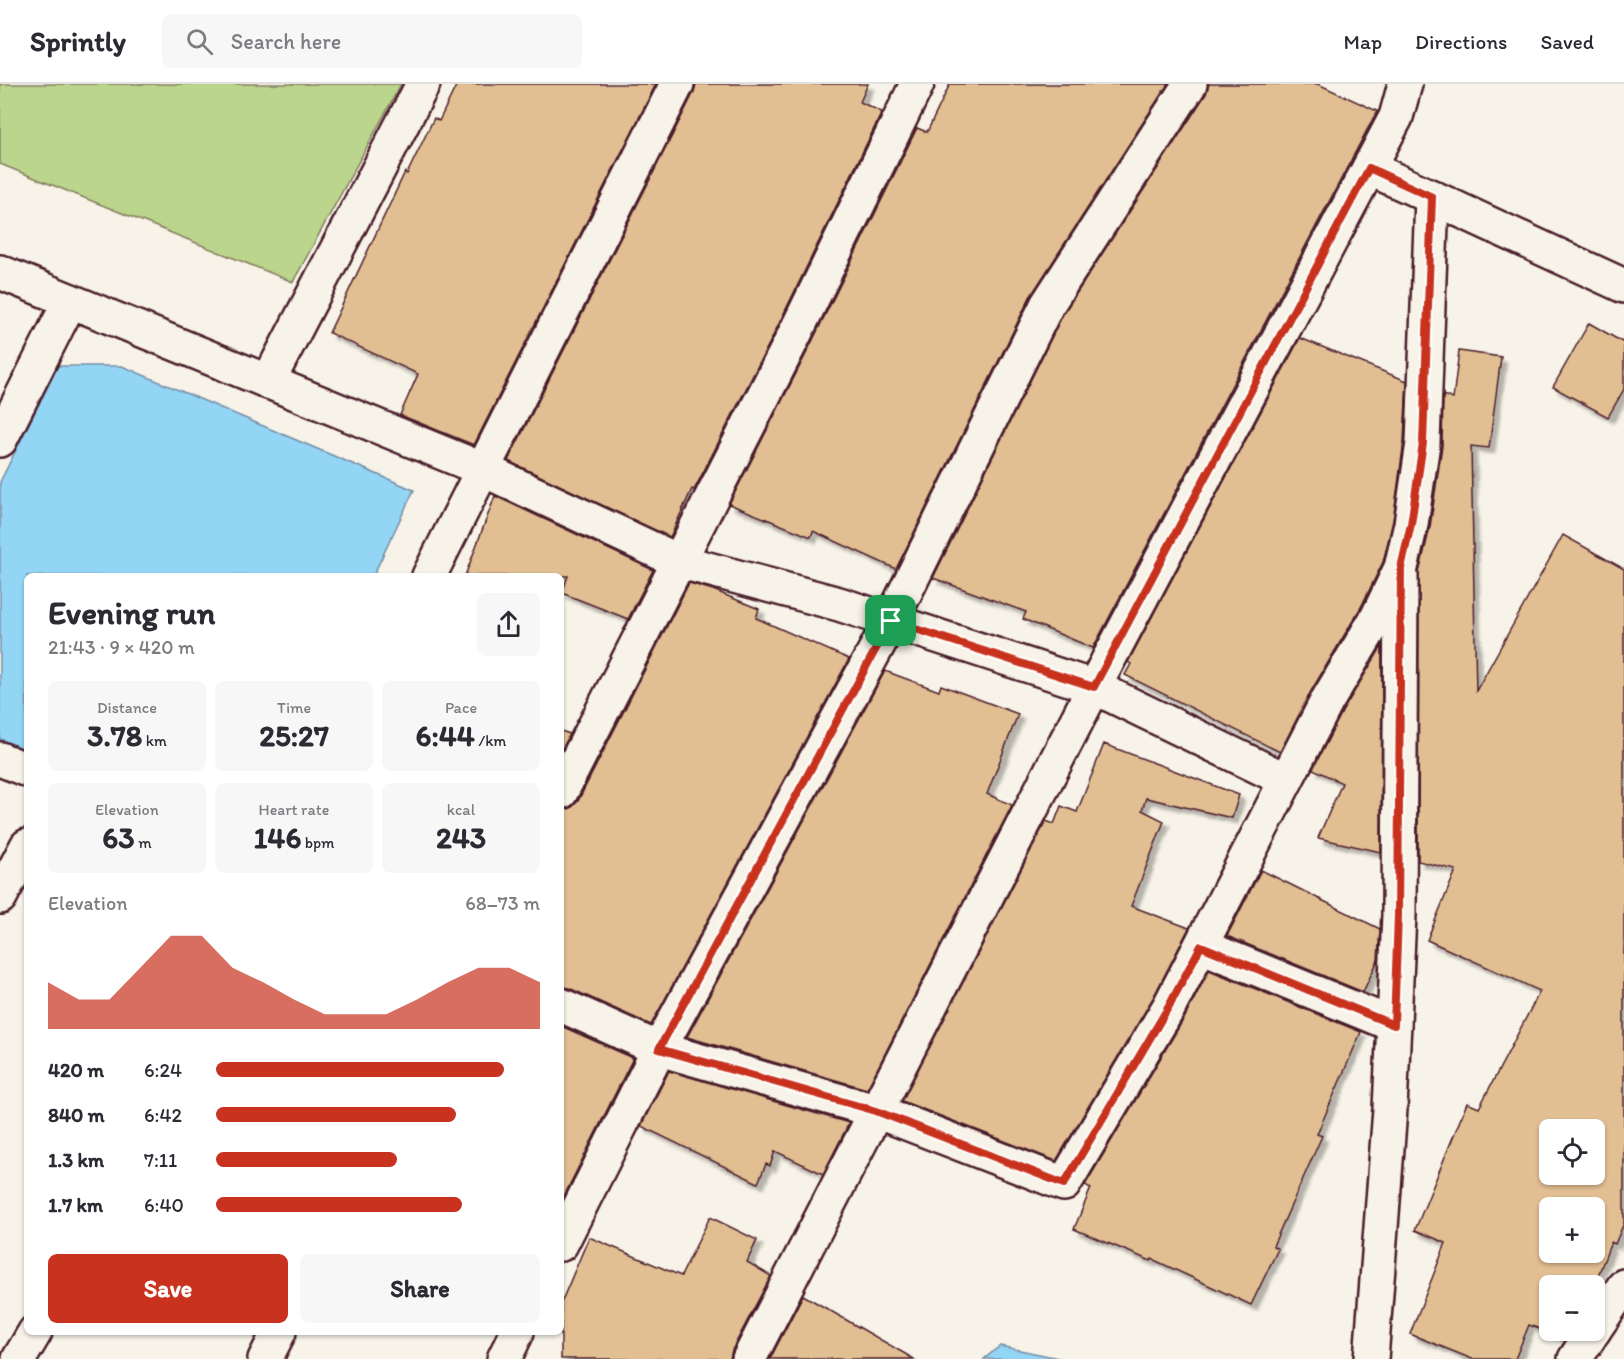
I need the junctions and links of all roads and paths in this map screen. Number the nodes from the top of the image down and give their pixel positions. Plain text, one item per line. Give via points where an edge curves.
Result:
1 (423, 84) edge
2 (677, 84) edge
3 (917, 84) edge
4 (1190, 84) edge
5 (1405, 84) edge
6 (1369, 168) junction
7 (1432, 197) junction
8 (0, 272) edge
9 (1624, 286) edge
10 (70, 301) junction
11 (268, 382) junction
12 (0, 440) edge
13 (482, 469) junction
14 (678, 561) junction
15 (1401, 568) junction
16 (430, 573) edge
17 (891, 621) junction
18 (1094, 687) junction
19 (0, 759) edge
20 (24, 769) edge
21 (1286, 780) junction
22 (564, 786) edge
23 (24, 852) edge
24 (0, 897) edge
25 (1201, 946) junction
26 (564, 1006) edge
27 (1394, 1025) junction
28 (659, 1049) junction
29 (876, 1111) junction
30 (564, 1238) edge
31 (1624, 1286) edge
32 (1605, 1314) edge
33 (33, 1335) edge
34 (277, 1335) edge
35 (516, 1335) edge
36 (1587, 1341) edge
37 (19, 1359) edge
38 (265, 1359) edge
39 (504, 1359) edge
40 (749, 1359) edge
41 (1371, 1359) edge
42 (1575, 1359) edge

1 - 11 street
2 - 13 street
3 - 14 street
4 - 17 street via 1047,305
5 - 6 street via 1396,117
6 - 7 street
6 - 18 street
7 - 9 street
7 - 15 street via 1423,443
8 - 10 street
10 - 11 street
10 - 12 street
11 - 13 street
13 - 14 street
13 - 16 street
14 - 17 street
14 - 22 street
15 - 21 street
15 - 27 street
17 - 18 street
17 - 28 street
18 - 21 street
18 - 29 street
19 - 20 street
21 - 25 street
23 - 24 street
25 - 27 street
25 - 29 street via 1064,1184
26 - 28 street
27 - 41 street
28 - 29 street
28 - 30 street
29 - 40 street
31 - 32 street
33 - 37 street
34 - 38 street
35 - 39 street
36 - 42 street

